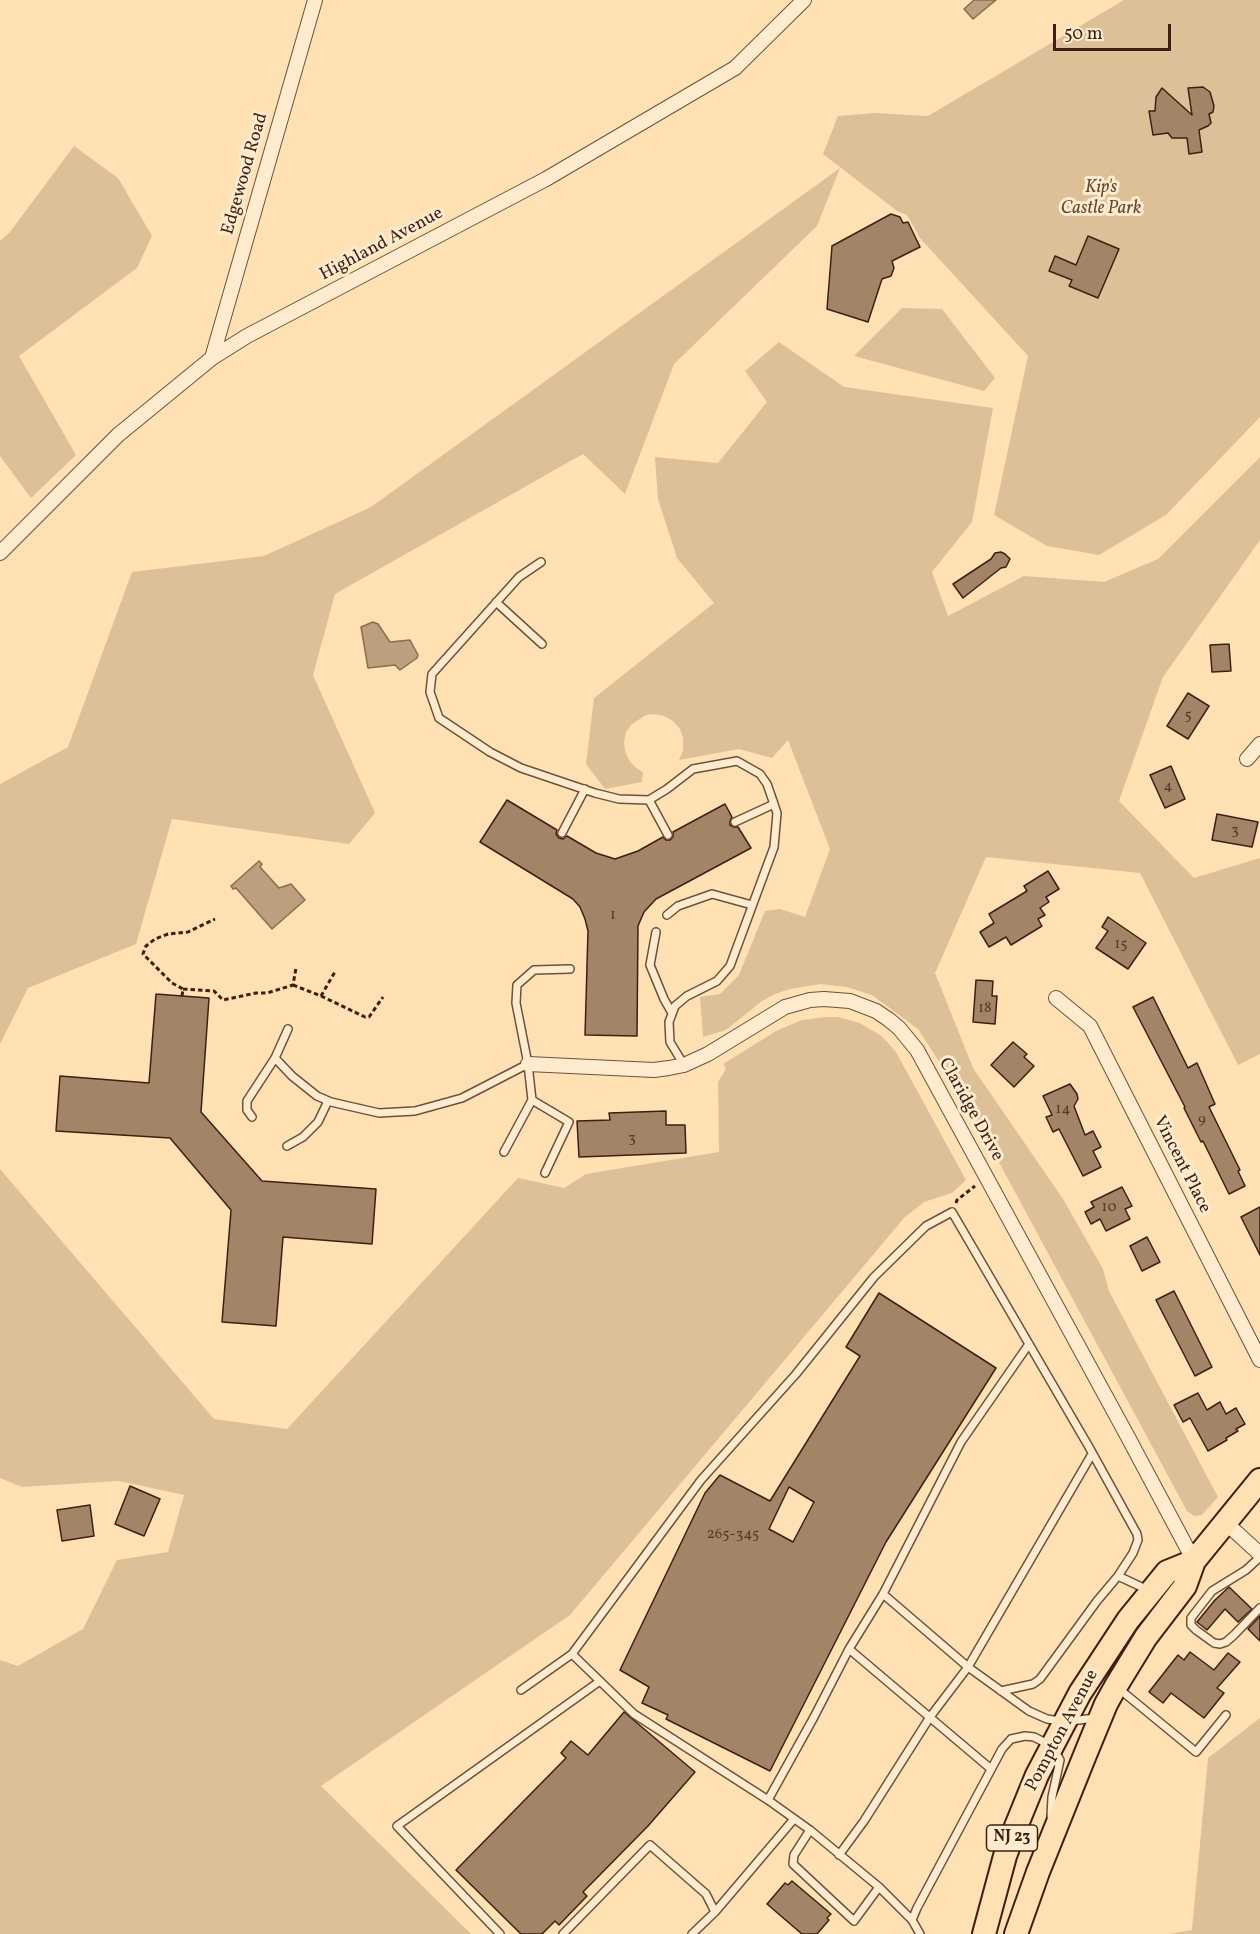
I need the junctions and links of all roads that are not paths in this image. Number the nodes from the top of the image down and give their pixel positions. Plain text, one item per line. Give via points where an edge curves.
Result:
1 (315, 0) edge
2 (804, 0) edge
3 (212, 358) junction
4 (0, 553) edge
5 (541, 562) dead end
6 (496, 602) junction
7 (542, 644) dead end
8 (1260, 744) edge
9 (1247, 759) dead end
10 (585, 789) junction
11 (649, 800) junction
12 (774, 804) junction
13 (735, 822) dead end
14 (562, 833) dead end
15 (668, 835) dead end
16 (753, 905) junction
17 (667, 915) dead end
18 (656, 932) dead end
19 (570, 969) dead end
20 (1056, 998) dead end
21 (672, 1013) junction
22 (288, 1029) dead end
23 (275, 1058) junction
24 (528, 1064) junction
25 (684, 1065) junction
26 (532, 1100) junction
27 (328, 1101) junction
28 (252, 1117) dead end
29 (287, 1146) dead end
30 (504, 1152) dead end
31 (545, 1173) dead end
32 (1029, 1344) junction
33 (1260, 1360) edge
34 (1092, 1454) junction
35 (1260, 1480) edge
36 (1226, 1523) junction
37 (1260, 1555) edge
38 (1194, 1561) junction
39 (1118, 1576) junction
40 (1151, 1592) junction
41 (883, 1594) junction
42 (1260, 1608) edge
43 (849, 1649) junction
44 (572, 1654) junction
45 (968, 1667) junction
46 (600, 1681) junction
47 (1116, 1686) junction
48 (521, 1690) dead end
49 (1001, 1691) junction
50 (1226, 1715) dead end
51 (930, 1718) junction
52 (1101, 1718) junction
53 (1065, 1722) junction
54 (1052, 1746) junction
55 (991, 1769) junction
56 (768, 1800) junction
57 (794, 1819) junction
58 (810, 1830) junction
59 (1049, 1846) junction
60 (839, 1855) junction
61 (879, 1887) junction
62 (715, 1912) junction
63 (912, 1920) junction
64 (500, 1934) edge
65 (562, 1934) edge
66 (692, 1934) edge
67 (920, 1934) edge
68 (984, 1934) edge
69 (1016, 1934) edge

1 - 3 street, Edgewood Road
2 - 3 street, Highland Avenue via 735,68 546,179
3 - 4 street, Highland Avenue via 118,435
5 - 6 lane via 519,577
6 - 7 lane
6 - 10 lane via 432,674 430,692 439,718 521,768
8 - 9 street
10 - 11 lane via 619,799
10 - 14 lane
11 - 12 lane via 693,769 737,761 760,774
11 - 15 lane
12 - 13 lane
12 - 16 lane via 774,847
16 - 17 lane via 712,894 678,906
16 - 21 lane via 730,966 717,981 687,996
18 - 21 lane via 650,965
19 - 24 lane via 534,970 517,985 516,1003
20 - 33 street, Vincent Place via 1090,1026
21 - 25 lane via 670,1042
22 - 23 lane
23 - 27 lane via 292,1076
23 - 28 lane via 247,1101
24 - 25 street, Claridge Drive via 654,1070
24 - 26 lane
24 - 27 lane via 462,1098 415,1111 379,1113
25 - 38 street, Claridge Drive via 772,1013 810,1000 850,1001 876,1011 899,1028 917,1050
26 - 30 lane
26 - 31 lane via 569,1122
27 - 29 lane via 318,1122
32 - 34 lane
32 - 41 lane via 961,1443
32 - 44 lane via 952,1212 926,1226 874,1278 796,1374 701,1480
34 - 39 lane via 1137,1534 1137,1546
34 - 45 lane
35 - 36 main road, Pompton Avenue / NJ 23
36 - 37 street
36 - 38 main road, Pompton Avenue / NJ 23
37 - 42 lane via 1246,1570 1212,1591 1191,1618 1191,1625 1220,1644
38 - 40 main road, Pompton Avenue / NJ 23 via 1167,1572
38 - 47 main road, Pompton Avenue / NJ 23 via 1185,1586 1146,1636
39 - 40 lane
39 - 49 lane via 1040,1679
40 - 53 main road, Pompton Avenue / NJ 23 via 1100,1661
41 - 43 lane
41 - 45 lane
43 - 51 lane
43 - 56 lane
44 - 46 lane
44 - 48 lane
45 - 49 lane
45 - 51 lane
46 - 56 lane via 634,1714
46 - 64 lane via 397,1826
47 - 50 lane via 1196,1752
47 - 52 main road, Pompton Avenue / NJ 23
49 - 53 lane via 1029,1712
51 - 55 lane
51 - 60 lane
52 - 53 lane
52 - 59 main road, Pompton Avenue / NJ 23
53 - 54 main road, Pompton Avenue / NJ 23
54 - 55 lane via 1034,1737 1017,1737 1006,1743
54 - 59 lane via 1059,1760
54 - 68 main road, Pompton Avenue / NJ 23 via 1005,1856
55 - 63 lane
56 - 57 lane
57 - 58 lane
57 - 62 lane
58 - 60 lane
58 - 61 lane via 792,1864 854,1921
59 - 69 main road, Pompton Avenue / NJ 23
60 - 61 lane
61 - 63 lane
62 - 65 lane via 706,1894 650,1845
62 - 66 lane
63 - 67 lane

